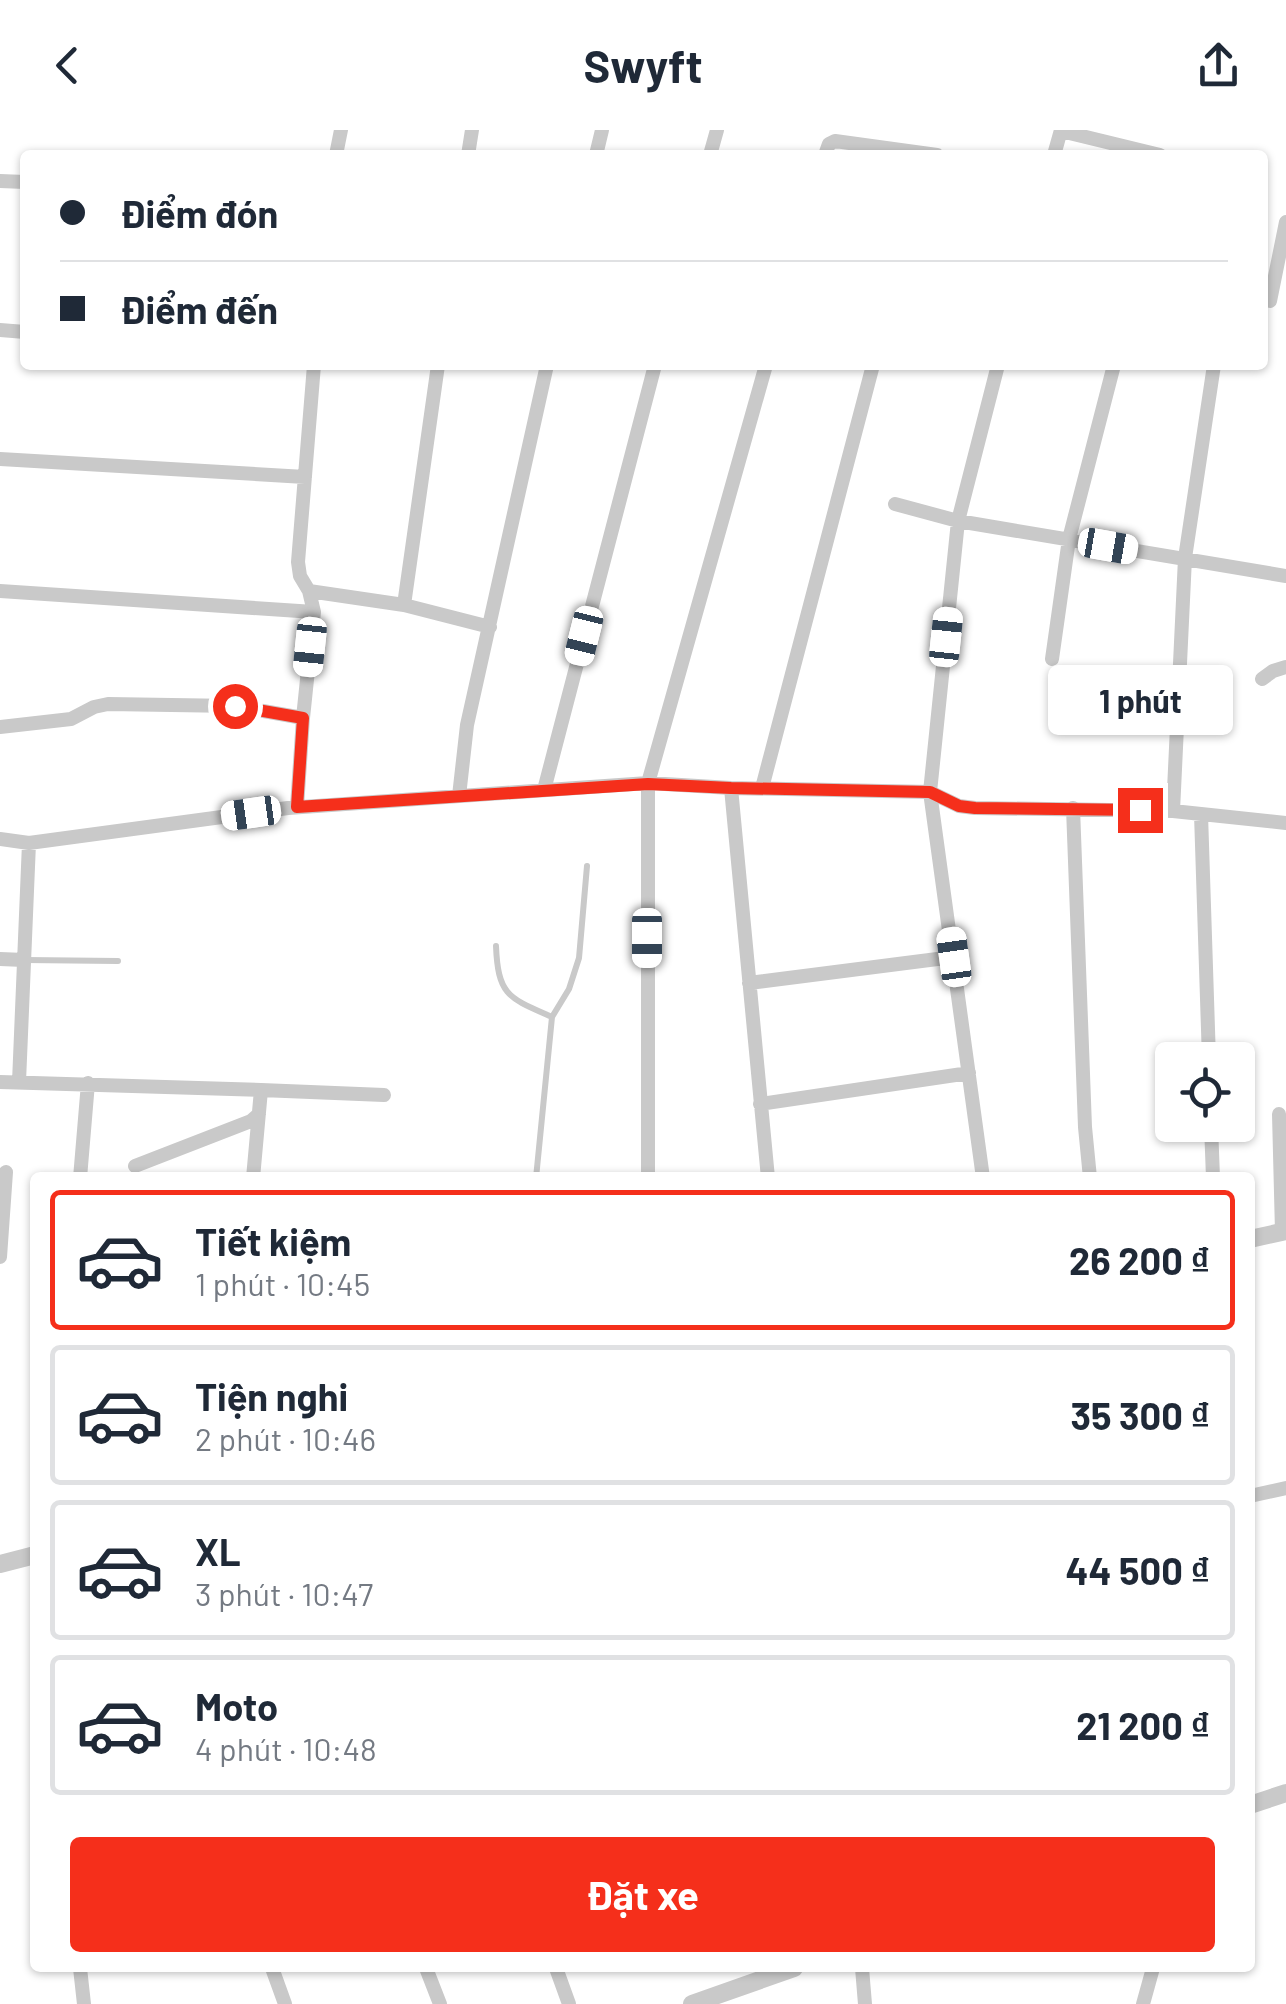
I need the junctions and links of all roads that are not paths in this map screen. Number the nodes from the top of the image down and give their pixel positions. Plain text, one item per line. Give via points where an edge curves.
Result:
1 (1061, 130) edge
2 (826, 150) edge
3 (901, 150) edge
4 (1140, 150) edge
5 (1286, 222) edge
6 (1268, 293) edge
7 (314, 370) edge
8 (437, 370) edge
9 (546, 370) edge
10 (654, 370) edge
11 (765, 370) edge
12 (872, 370) edge
13 (997, 370) edge
14 (1113, 370) edge
15 (1213, 370) edge
16 (0, 459) edge
17 (304, 477) junction
18 (895, 504) dead end
19 (958, 521) junction
20 (1069, 539) junction
21 (1186, 558) junction
22 (1286, 576) edge
23 (0, 591) edge
24 (309, 591) junction
25 (404, 606) junction
26 (314, 612) junction
27 (490, 628) junction
28 (1052, 659) dead end
29 (1286, 667) edge
30 (1262, 679) dead end
31 (303, 718) junction
32 (0, 727) edge
33 (648, 784) junction
34 (731, 788) junction
35 (762, 788) junction
36 (544, 790) junction
37 (930, 792) junction
38 (460, 796) junction
39 (297, 807) junction
40 (1073, 808) junction
41 (1173, 811) junction
42 (1201, 814) junction
43 (1286, 823) edge
44 (0, 840) edge
45 (30, 843) junction
46 (587, 866) dead end
47 (496, 946) dead end
48 (954, 957) junction
49 (0, 959) edge
50 (24, 960) junction
51 (118, 961) dead end
52 (749, 983) junction
53 (552, 1017) junction
54 (1208, 1042) edge
55 (969, 1073) junction
56 (0, 1082) edge
57 (19, 1082) junction
58 (88, 1084) junction
59 (261, 1090) junction
60 (384, 1095) dead end
61 (760, 1104) junction
62 (259, 1114) junction
63 (1279, 1114) dead end
64 (1212, 1142) edge
65 (135, 1166) dead end
66 (6, 1172) dead end
67 (81, 1172) edge
68 (254, 1172) edge
69 (537, 1172) edge
70 (648, 1172) edge
71 (767, 1172) edge
72 (983, 1172) edge
73 (1089, 1172) edge
74 (1213, 1172) edge
75 (1284, 1232) edge
76 (1255, 1238) edge
77 (0, 1257) edge
78 (1286, 1488) edge
79 (1255, 1495) edge
80 (30, 1556) edge
81 (0, 1564) edge
82 (1286, 1793) edge
83 (1255, 1803) edge
84 (80, 1972) edge
85 (273, 1972) edge
86 (428, 1972) edge
87 (558, 1972) edge
88 (781, 1972) edge
89 (862, 1972) edge
90 (1152, 1972) edge
91 (84, 2004) edge
92 (285, 2004) edge
93 (440, 2004) edge
94 (570, 2004) edge
95 (692, 2004) edge
96 (865, 2004) edge
97 (1143, 2004) edge

1 - 4 street
2 - 3 street via 835,141
5 - 6 street
7 - 17 street
8 - 25 street
9 - 27 street
10 - 36 street
11 - 33 street
12 - 35 street
13 - 19 street
14 - 20 street
15 - 21 street
16 - 17 street
17 - 24 street via 298,562
18 - 19 street
19 - 20 street
19 - 37 street
20 - 21 street
20 - 28 street
21 - 22 street
21 - 41 street
23 - 26 street
24 - 25 street
24 - 26 street
25 - 27 street
26 - 31 street
27 - 38 street via 467,726
29 - 30 street
31 - 32 street via 235,706 108,704 71,719
31 - 39 street
33 - 34 street
33 - 36 street
33 - 70 street
34 - 35 street
34 - 52 street
35 - 37 street
36 - 38 street
37 - 40 street via 975,808
37 - 48 street
38 - 39 street
39 - 45 street
40 - 41 street
40 - 73 street
41 - 42 street
42 - 43 street
42 - 54 street
44 - 45 street
45 - 50 street
46 - 53 lane via 579,958
47 - 53 lane via 505,992
48 - 52 street
48 - 55 street
49 - 50 street
50 - 51 lane
50 - 57 street
52 - 61 street
53 - 69 lane
55 - 61 street
55 - 72 street
56 - 57 street
57 - 58 street
58 - 59 street
58 - 67 street
59 - 60 street
59 - 62 street
61 - 71 street
62 - 65 street
62 - 68 street
63 - 75 street
64 - 74 street
66 - 77 street
75 - 76 street
78 - 79 street
80 - 81 street
82 - 83 street
84 - 91 street
85 - 92 street
86 - 93 street
87 - 94 street
88 - 95 street
89 - 96 street
90 - 97 street

